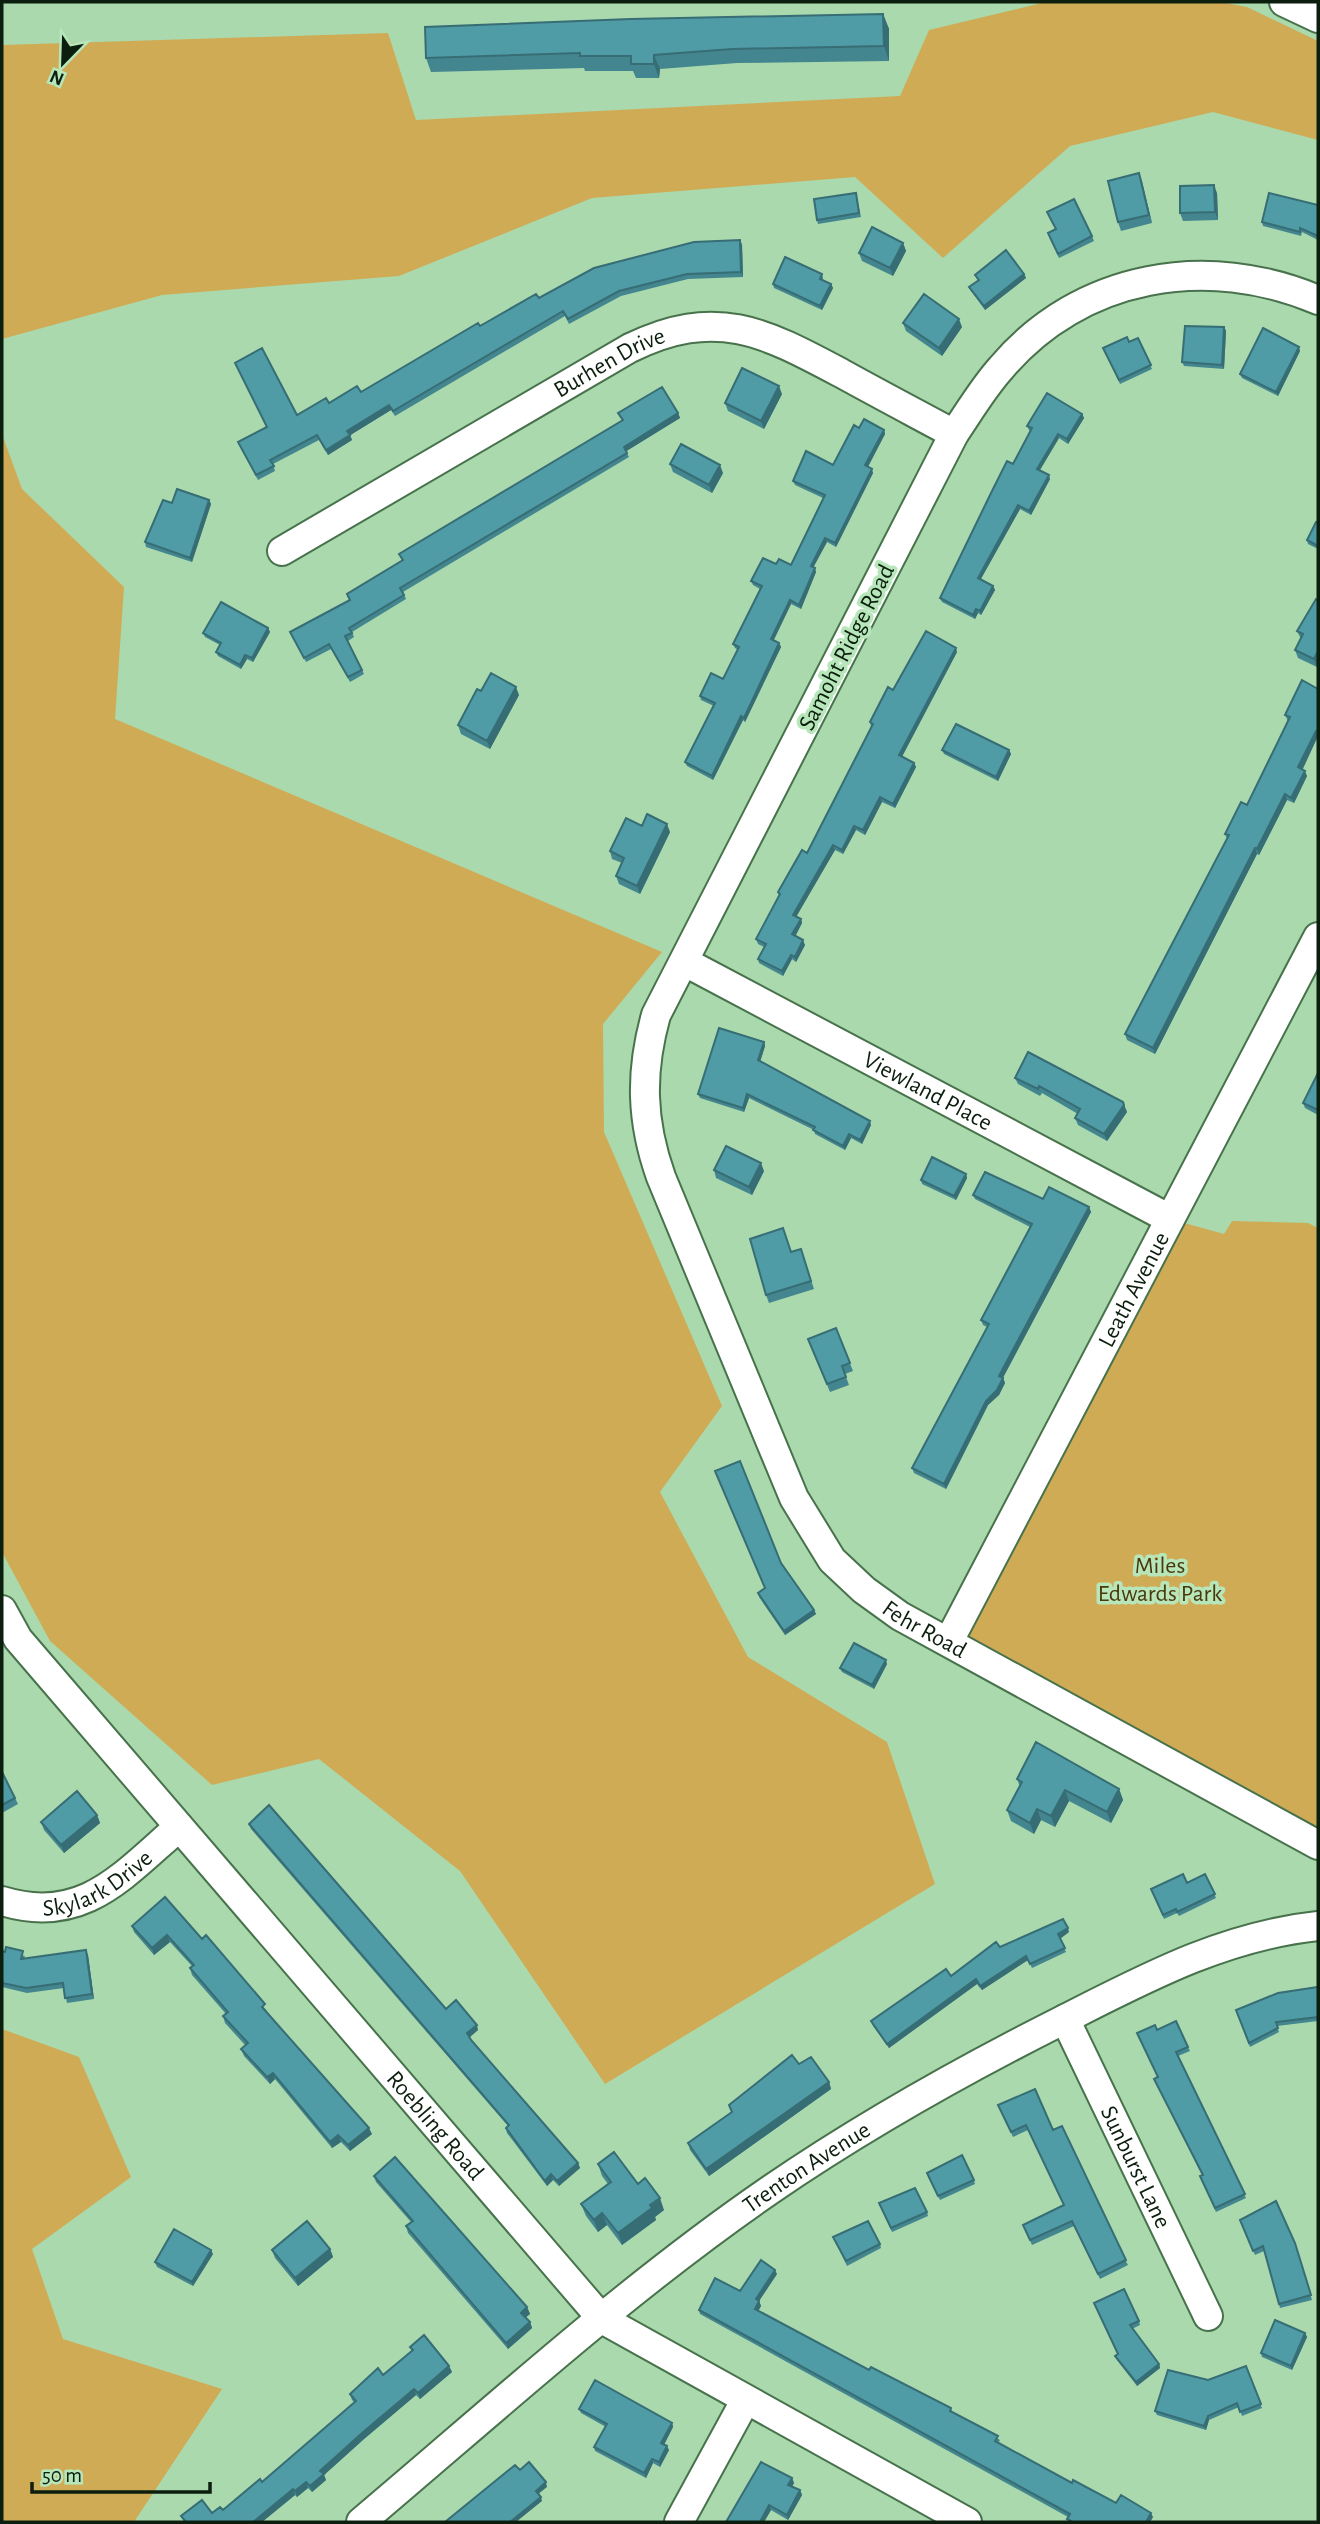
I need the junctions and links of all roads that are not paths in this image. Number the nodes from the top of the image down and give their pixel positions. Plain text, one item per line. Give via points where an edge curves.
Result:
1 (1284, 2) edge
2 (1318, 18) edge
3 (1318, 300) edge
4 (954, 434) junction
5 (282, 551) dead end
6 (1318, 937) edge
7 (685, 962) junction
8 (1170, 1219) junction
9 (695, 1258) joint
10 (2, 1610) edge
11 (948, 1642) junction
12 (179, 1827) junction
13 (1318, 1845) edge
14 (2, 1901) edge
15 (1318, 1926) edge
16 (1065, 2019) junction
17 (1208, 2316) dead end
18 (603, 2319) junction
19 (745, 2401) junction
20 (361, 2522) edge
21 (678, 2522) edge
22 (967, 2522) edge

1 - 2 street
3 - 4 street, Samoht Ridge Road via 1259,279 1216,274 1172,275 1129,284 1088,300 1033,336 1002,367
4 - 5 street, Burhen Drive via 778,340 725,327 681,329 630,348
4 - 7 street, Samoht Ridge Road
6 - 8 street, Leath Avenue
7 - 8 street, Viewland Place
7 - 9 street, Samoht Ridge Road via 656,1014 643,1091 650,1146
8 - 11 street, Leath Avenue
9 - 11 street, Fehr Road via 794,1498 832,1560 900,1616
10 - 12 street, Roebling Road via 18,1639
11 - 13 street, Fehr Road
12 - 14 street, Skylark Drive via 86,1901 44,1909
12 - 18 street, Roebling Road
15 - 16 street, Trenton Avenue via 1252,1937 1198,1954
16 - 17 street, Sunburst Lane
16 - 18 street, Trenton Avenue via 862,2130 769,2191
18 - 19 street, Roebling Road
18 - 20 street, Trenton Avenue
19 - 21 street
19 - 22 street, Roebling Road

